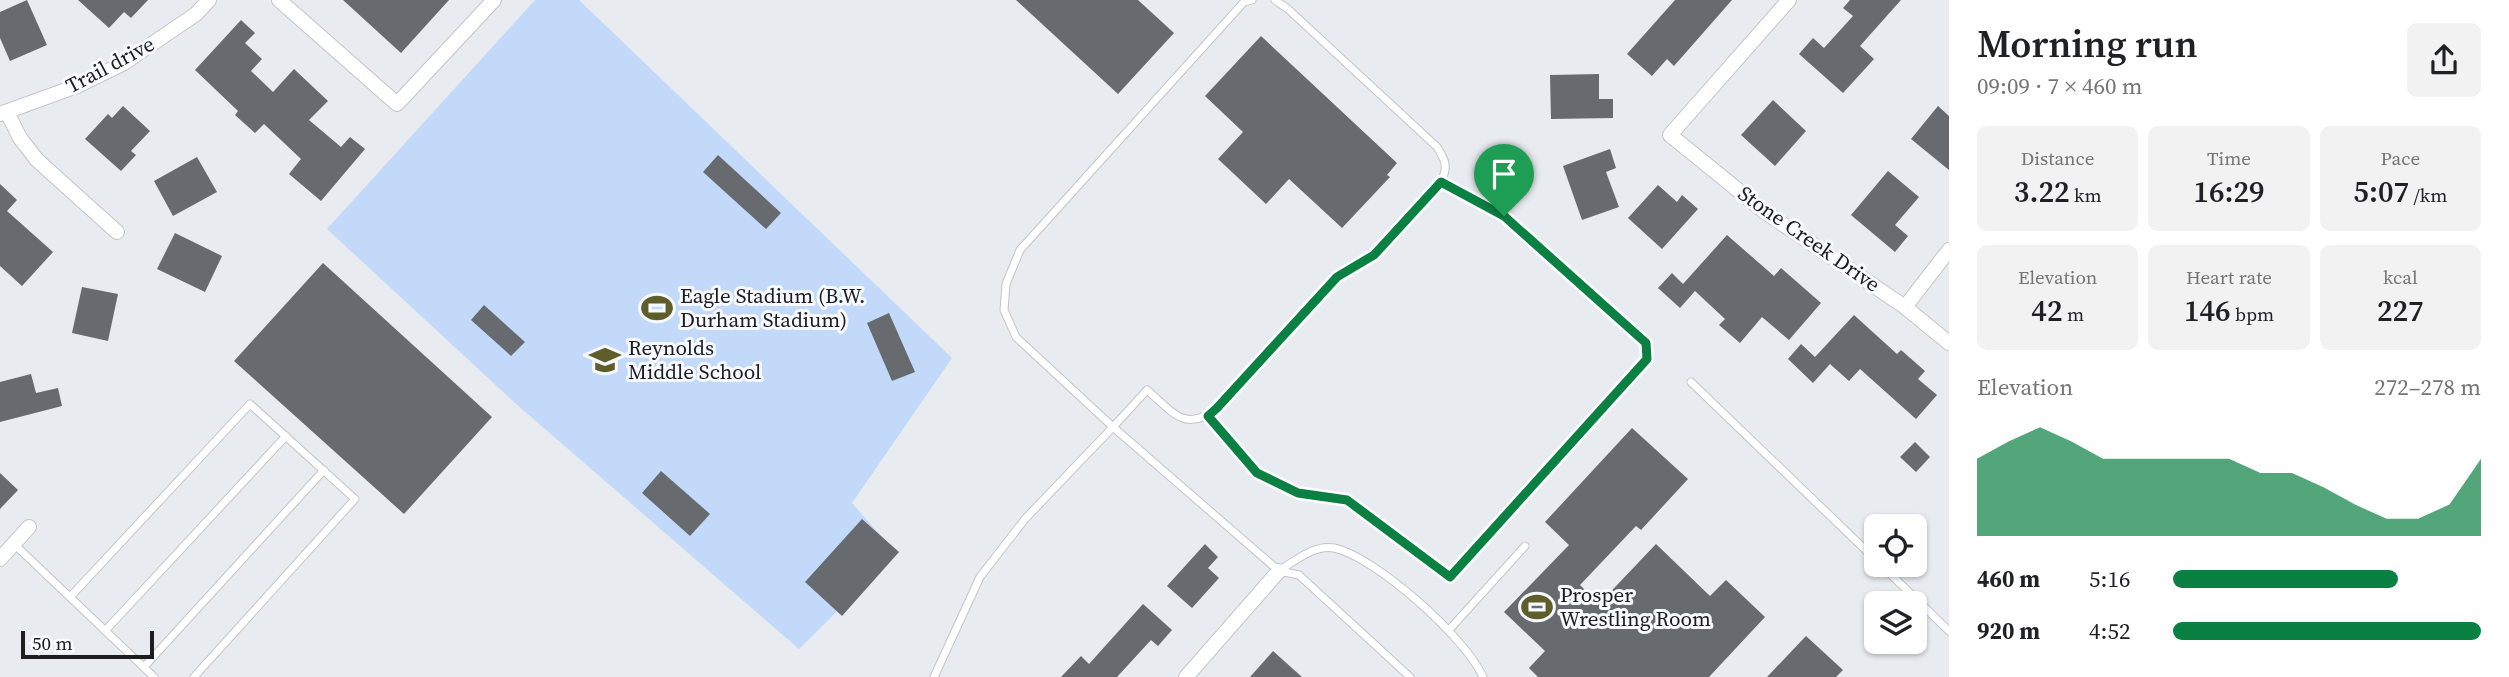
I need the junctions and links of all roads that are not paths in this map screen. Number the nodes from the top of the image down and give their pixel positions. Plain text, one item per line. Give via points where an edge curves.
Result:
1 (209, 0) edge
2 (279, 0) edge
3 (494, 0) edge
4 (1252, 0) edge
5 (1275, 0) edge
6 (1788, 0) edge
7 (3, 113) edge
8 (1441, 182) junction
9 (117, 232) dead end
10 (1949, 250) edge
11 (1905, 307) junction
12 (1949, 343) edge
13 (1691, 382) dead end
14 (1208, 416) junction
15 (1112, 428) junction
16 (286, 436) junction
17 (324, 470) junction
18 (29, 527) dead end
19 (14, 544) junction
20 (1525, 546) dead end
21 (1864, 549) edge
22 (0, 559) edge
23 (1279, 570) junction
24 (1893, 577) edge
25 (70, 597) junction
26 (1449, 630) junction
27 (105, 631) junction
28 (1949, 631) edge
29 (144, 667) junction
30 (154, 677) edge
31 (194, 677) edge
32 (934, 677) edge
33 (1186, 677) edge
34 (1410, 677) edge
35 (1483, 677) edge

1 - 7 street, Trail drive via 197,14 124,62 77,86
2 - 3 street via 397,104
4 - 15 lane via 1244,2 1020,250 1006,284 1004,310 1016,337
5 - 8 lane via 1437,147 1446,161
6 - 11 street, Stone Creek Drive via 1670,135 1765,212
7 - 9 street via 37,160
8 - 14 lane via 1374,255 1337,277
8 - 14 lane via 1504,216 1646,343 1647,359 1450,577 1347,500 1298,493 1257,473
10 - 11 street
11 - 12 street, Stone Creek Drive
13 - 21 lane
14 - 15 lane via 1180,419 1147,390
15 - 23 lane
15 - 32 lane via 1025,519 980,577
16 - 17 lane
16 - 25 lane via 250,404
16 - 27 lane
17 - 29 lane
17 - 31 lane via 355,499
18 - 19 street
19 - 22 street
19 - 25 lane
20 - 26 lane
23 - 26 lane via 1309,552 1332,547 1374,566
23 - 33 street
23 - 34 lane via 1299,575
24 - 28 lane
25 - 27 lane
26 - 35 lane
27 - 29 lane
29 - 30 lane

